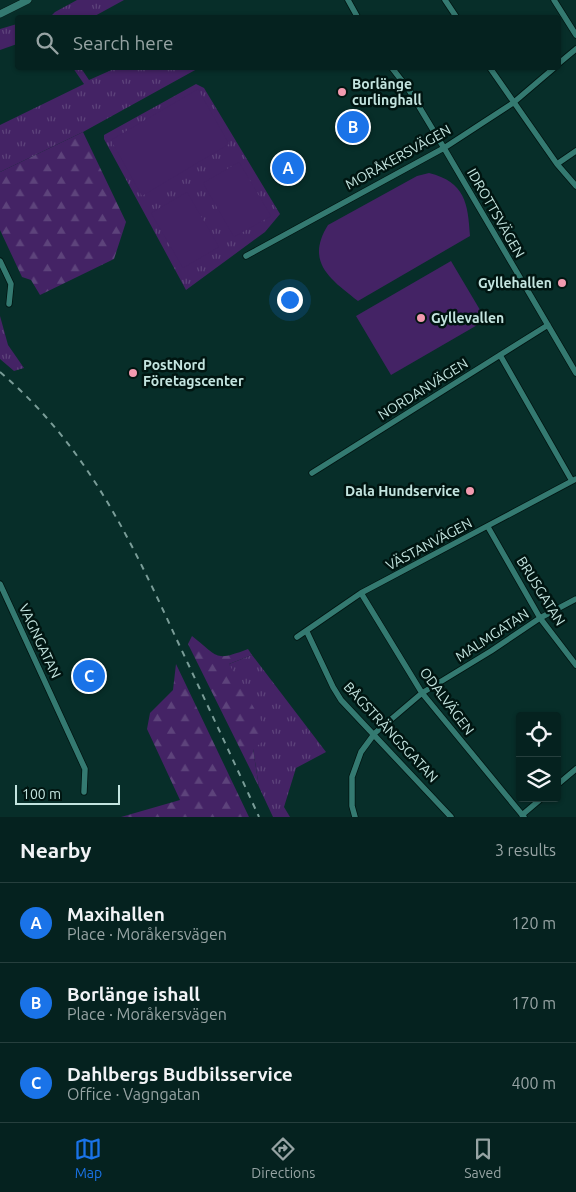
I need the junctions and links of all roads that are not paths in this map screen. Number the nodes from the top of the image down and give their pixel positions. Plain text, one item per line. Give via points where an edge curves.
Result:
1 (28, 0) edge
2 (348, 0) edge
3 (445, 0) edge
4 (554, 0) edge
5 (0, 14) edge
6 (356, 15) edge
7 (455, 15) edge
8 (576, 35) edge
9 (576, 49) edge
10 (561, 62) edge
11 (394, 70) edge
12 (491, 70) edge
13 (552, 70) edge
14 (513, 103) junction
15 (444, 148) junction
16 (576, 151) edge
17 (557, 164) junction
18 (576, 186) edge
19 (246, 256) dead end
20 (0, 260) edge
21 (9, 304) dead end
22 (548, 325) junction
23 (500, 355) junction
24 (576, 373) edge
25 (312, 473) dead end
26 (574, 480) edge
27 (488, 527) junction
28 (0, 584) edge
29 (362, 593) junction
30 (576, 600) edge
31 (540, 618) junction
32 (307, 632) junction
33 (297, 637) dead end
34 (576, 665) edge
35 (422, 693) junction
36 (375, 733) junction
37 (576, 769) edge
38 (561, 782) edge
39 (84, 792) dead end
40 (538, 802) edge
41 (523, 816) edge
42 (355, 817) edge
43 (451, 817) edge

1 - 5 street
2 - 6 street
3 - 7 street
4 - 8 street
9 - 10 street
11 - 15 street, IDROTTSVÄGEN
12 - 14 street
13 - 14 street, MORÅKERSVÄGEN
14 - 15 street, MORÅKERSVÄGEN
14 - 17 street
15 - 19 street, MORÅKERSVÄGEN
15 - 22 street, IDROTTSVÄGEN
16 - 17 street
17 - 18 street
20 - 21 street via 11,284
22 - 23 street, NORDANVÄGEN
22 - 24 street, IDROTTSVÄGEN
23 - 25 street, NORDANVÄGEN
23 - 26 street
26 - 27 street, VÄSTANVÄGEN
27 - 29 street, VÄSTANVÄGEN
27 - 31 street, BRUSGATAN
28 - 39 street, VAGNGATAN via 85,769
29 - 32 street, VÄSTANVÄGEN
29 - 35 street, ODALVÄGEN
30 - 31 street, MALMGATAN
31 - 34 street, BRUSGATAN
31 - 35 street, MALMGATAN
32 - 33 street, VÄSTANVÄGEN
32 - 36 street, BÅGSTRÄNGSGATAN via 332,687
35 - 36 street, MALMGATAN
35 - 41 street, ODALVÄGEN
36 - 42 street, MALMGATAN via 361,752 352,776
36 - 43 street, BÅGSTRÄNGSGATAN
37 - 38 street
40 - 41 street

